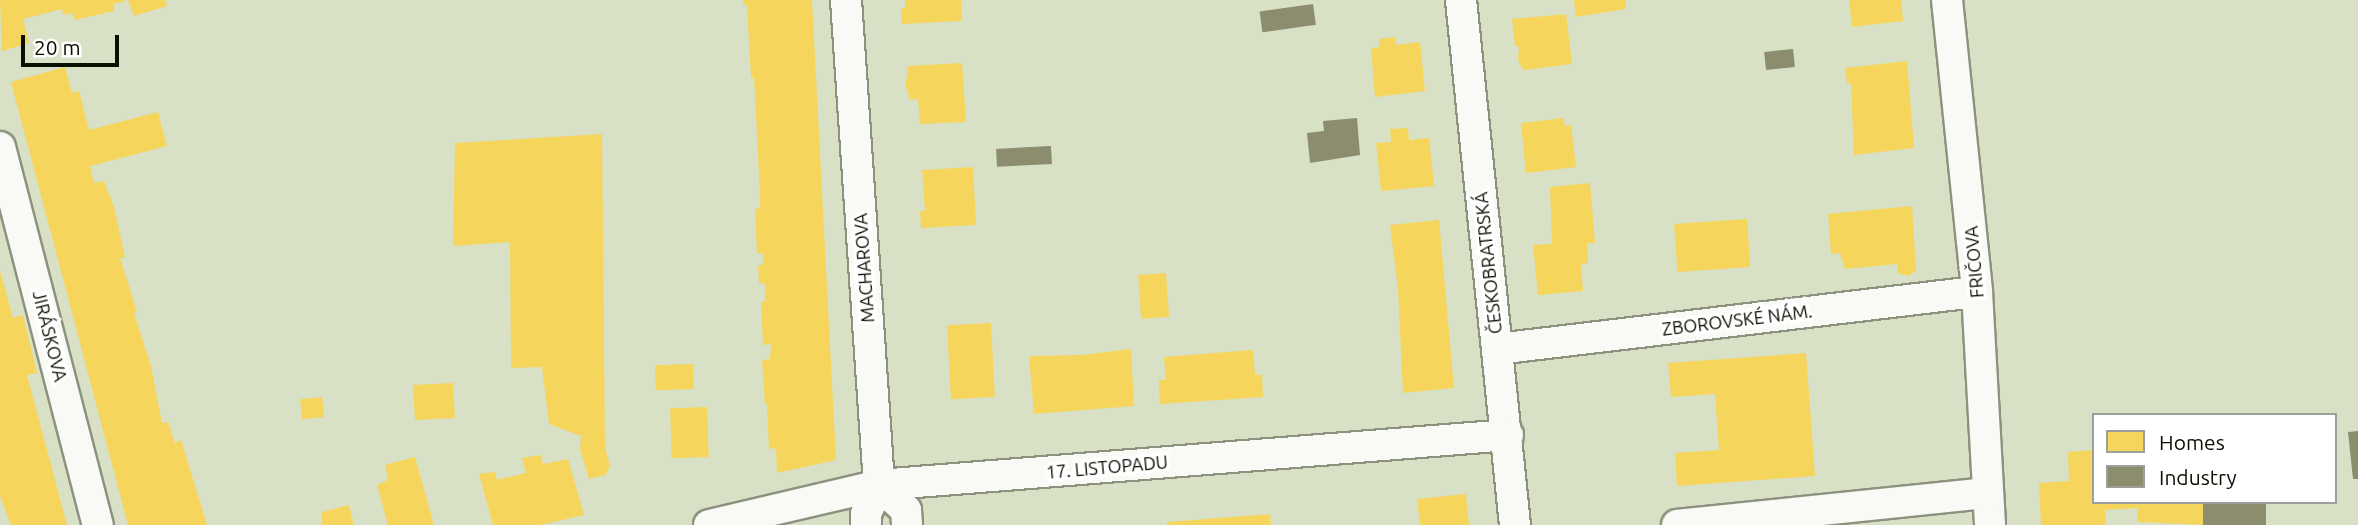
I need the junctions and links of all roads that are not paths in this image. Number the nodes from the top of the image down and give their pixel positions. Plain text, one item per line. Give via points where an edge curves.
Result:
1 (846, 0) edge
2 (1461, 0) edge
3 (1947, 0) edge
4 (0, 147) edge
5 (9, 218) edge
6 (1977, 292) junction
7 (1497, 349) junction
8 (1508, 435) junction
9 (878, 485) junction
10 (1987, 493) junction
11 (98, 525) edge
12 (709, 525) edge
13 (866, 525) edge
14 (907, 525) edge
15 (1515, 525) edge
16 (1677, 525) edge
17 (1990, 525) edge

1 - 9 street, MACHAROVA
2 - 7 street, ČESKOBRATRSKÁ
3 - 6 street, FRIČOVA
4 - 5 street, JIRÁSKOVA
5 - 11 street, JIRÁSKOVA
6 - 7 street, ZBOROVSKÉ NÁM.
6 - 10 street, FRIČOVA
7 - 8 street, ČESKOBRATRSKÁ
8 - 9 street, 17. LISTOPADU
8 - 15 street, ČESKOBRATRSKÁ
9 - 12 street, 17. LISTOPADU
9 - 13 street
9 - 14 street via 906,510
10 - 16 street
10 - 17 street, FRIČOVA

